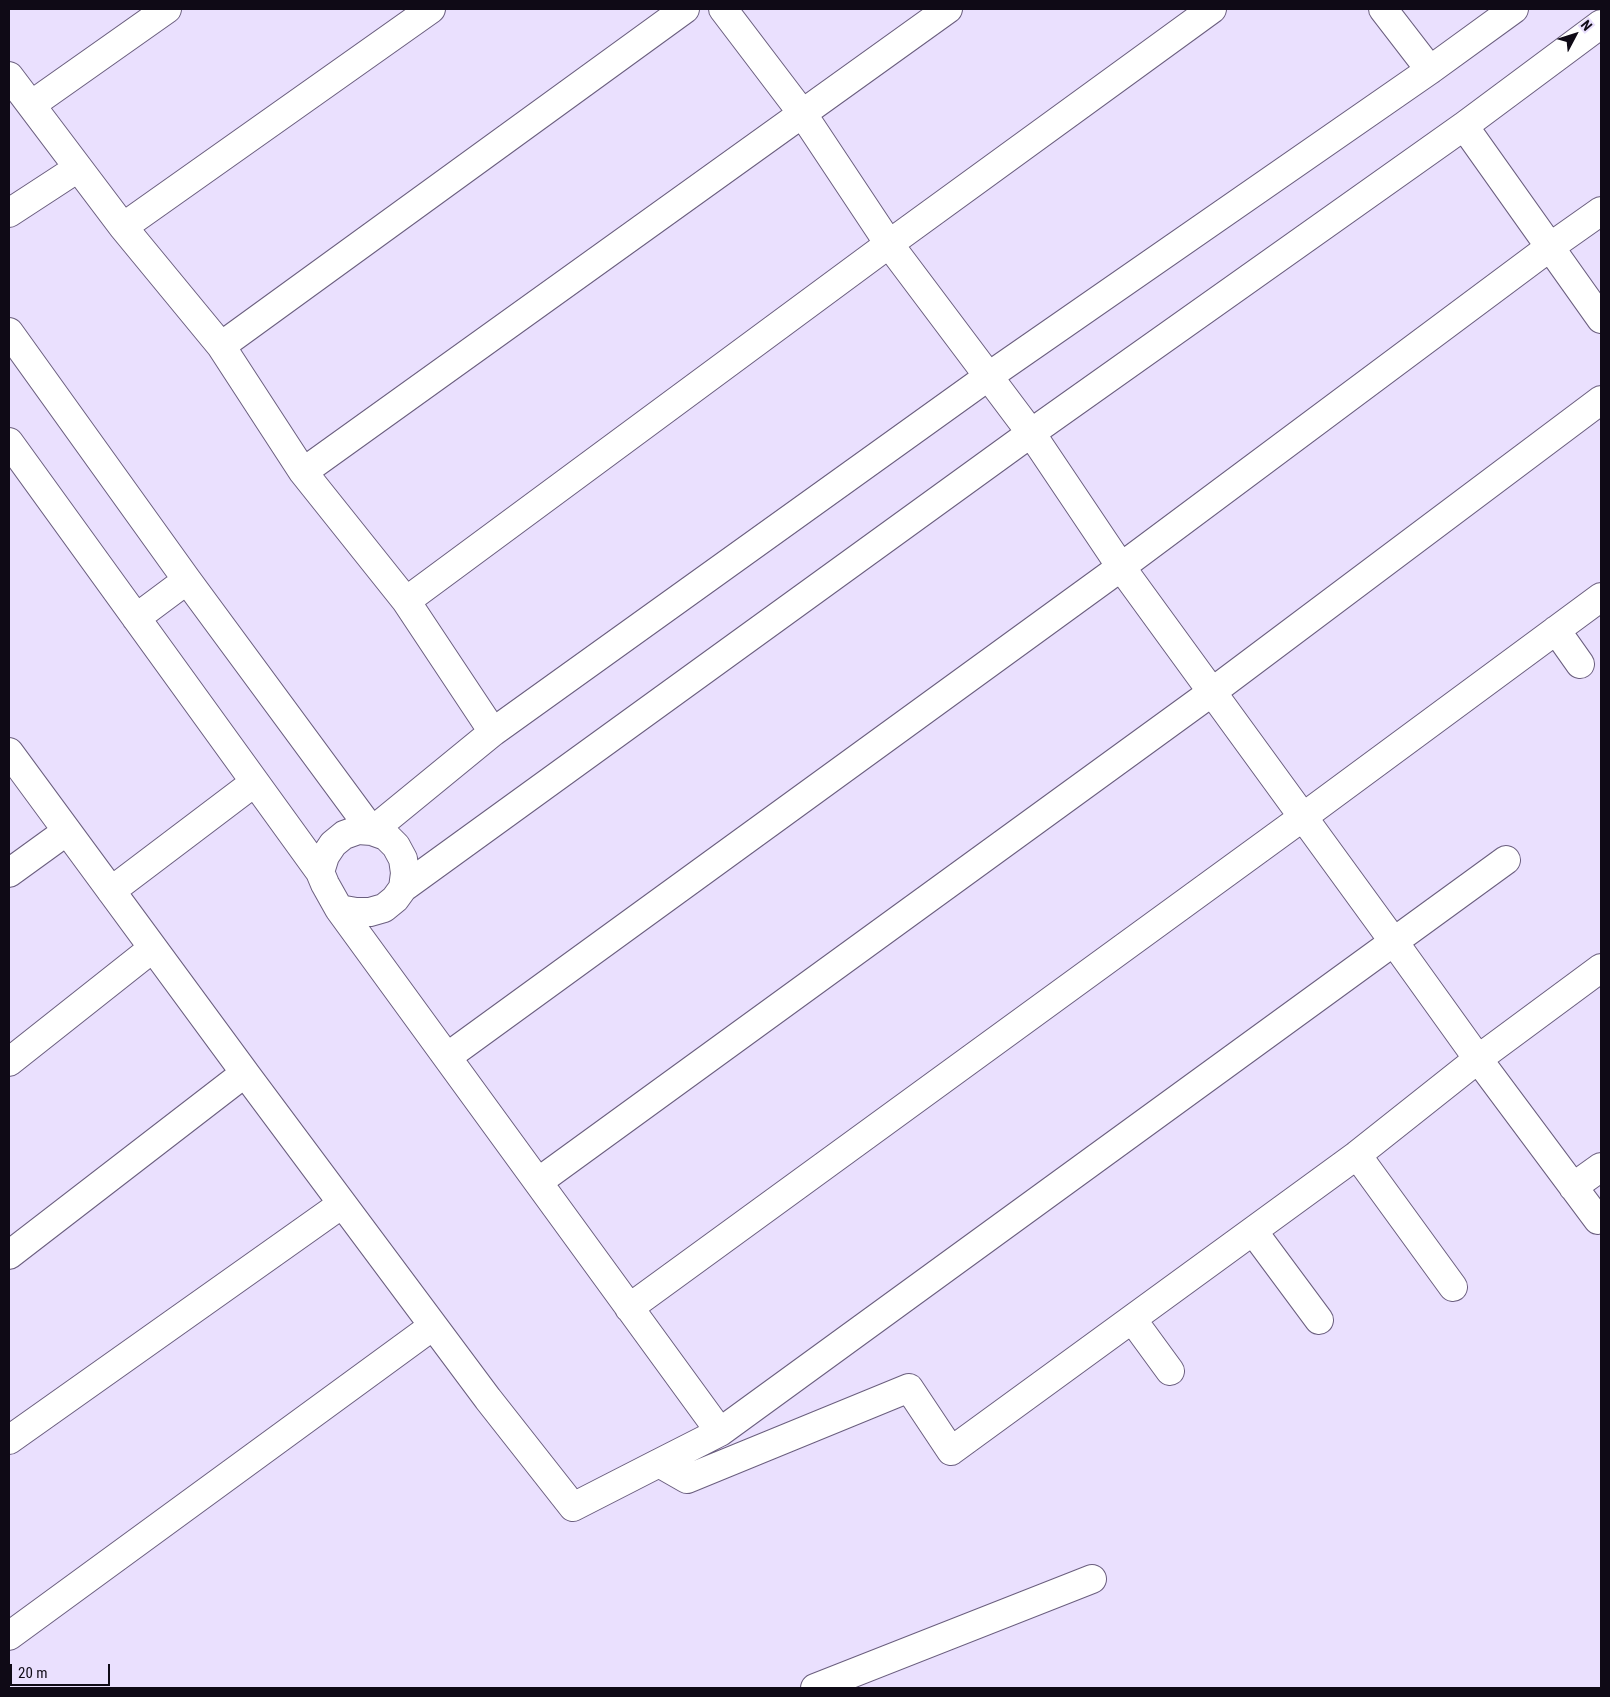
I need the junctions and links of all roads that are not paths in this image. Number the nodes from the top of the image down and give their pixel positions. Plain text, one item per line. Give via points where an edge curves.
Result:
1 (167, 9) edge
2 (432, 9) edge
3 (685, 9) edge
4 (723, 9) edge
5 (948, 9) edge
6 (1212, 9) edge
7 (1383, 9) edge
8 (1514, 9) edge
9 (1601, 24) edge
10 (1430, 70) junction
11 (9, 76) edge
12 (30, 105) junction
13 (802, 113) junction
14 (1464, 126) junction
15 (78, 168) junction
16 (1601, 211) edge
17 (9, 214) edge
18 (123, 227) junction
19 (889, 244) junction
20 (1550, 247) junction
21 (1601, 319) edge
22 (9, 332) edge
23 (221, 346) junction
24 (989, 376) junction
25 (1601, 400) edge
26 (1031, 433) junction
27 (9, 442) edge
28 (304, 472) junction
29 (1121, 567) junction
30 (187, 580) junction
31 (1601, 597) edge
32 (406, 601) junction
33 (136, 618) junction
34 (1556, 630) junction
35 (1580, 664) dead end
36 (1212, 692) junction
37 (493, 732) junction
38 (9, 752) edge
39 (255, 782) junction
40 (1304, 817) junction
41 (67, 831) junction
42 (372, 831) junction
43 (1506, 860) dead end
44 (320, 872) junction
45 (9, 873) edge
46 (403, 888) junction
47 (110, 891) junction
48 (339, 909) junction
49 (1394, 942) junction
50 (153, 948) junction
51 (1601, 968) edge
52 (447, 1057) junction
53 (1478, 1060) junction
54 (9, 1062) edge
55 (245, 1073) junction
56 (1357, 1155) junction
57 (1601, 1167) edge
58 (538, 1182) junction
59 (1573, 1187) junction
60 (342, 1204) junction
61 (1598, 1220) dead end
62 (1253, 1231) junction
63 (9, 1255) edge
64 (1453, 1287) dead end
65 (629, 1308) junction
66 (1132, 1319) junction
67 (1319, 1320) dead end
68 (433, 1326) junction
69 (1170, 1371) dead end
70 (720, 1432) junction
71 (9, 1440) edge
72 (659, 1463) junction
73 (1092, 1580) dead end
74 (9, 1636) edge
75 (815, 1688) edge

1 - 12 street
2 - 18 street
3 - 23 street
4 - 13 street
5 - 13 street
6 - 19 street
7 - 10 street
8 - 10 street
9 - 14 street
10 - 24 street
11 - 12 street
12 - 15 street
13 - 19 street
13 - 28 street
14 - 20 street
14 - 26 street
15 - 17 street
15 - 18 street
16 - 20 street
18 - 23 street
19 - 24 street
19 - 32 street
20 - 21 street
20 - 29 street
22 - 30 street
23 - 28 street
24 - 26 street
24 - 37 street
25 - 36 street
26 - 29 street
26 - 46 street
27 - 33 street
28 - 32 street
29 - 36 street
29 - 52 street
30 - 33 street
30 - 42 street
31 - 34 street
32 - 37 street
33 - 39 street
34 - 35 street
34 - 40 street
36 - 40 street
36 - 58 street
37 - 42 street
38 - 41 street
39 - 44 street
39 - 47 street
40 - 49 street
40 - 65 street
41 - 45 street
41 - 47 street
42 - 44 street via 358,830 344,835 325,856
42 - 46 street via 386,836 403,858
43 - 49 street
44 - 48 street
46 - 48 street via 384,908 370,912
47 - 50 street
48 - 52 street
49 - 53 street
49 - 70 street
50 - 54 street
50 - 55 street
51 - 53 street
52 - 58 street
53 - 56 street
53 - 59 street
55 - 60 street
55 - 63 street
56 - 62 street
56 - 64 street
57 - 59 street
58 - 65 street
59 - 61 street
60 - 68 street
60 - 71 street
62 - 66 street
62 - 67 street
65 - 70 street
66 - 69 street
66 - 72 street via 951,1451 910,1388 688,1479
68 - 72 street via 573,1507
68 - 74 street
70 - 72 street
73 - 75 street

